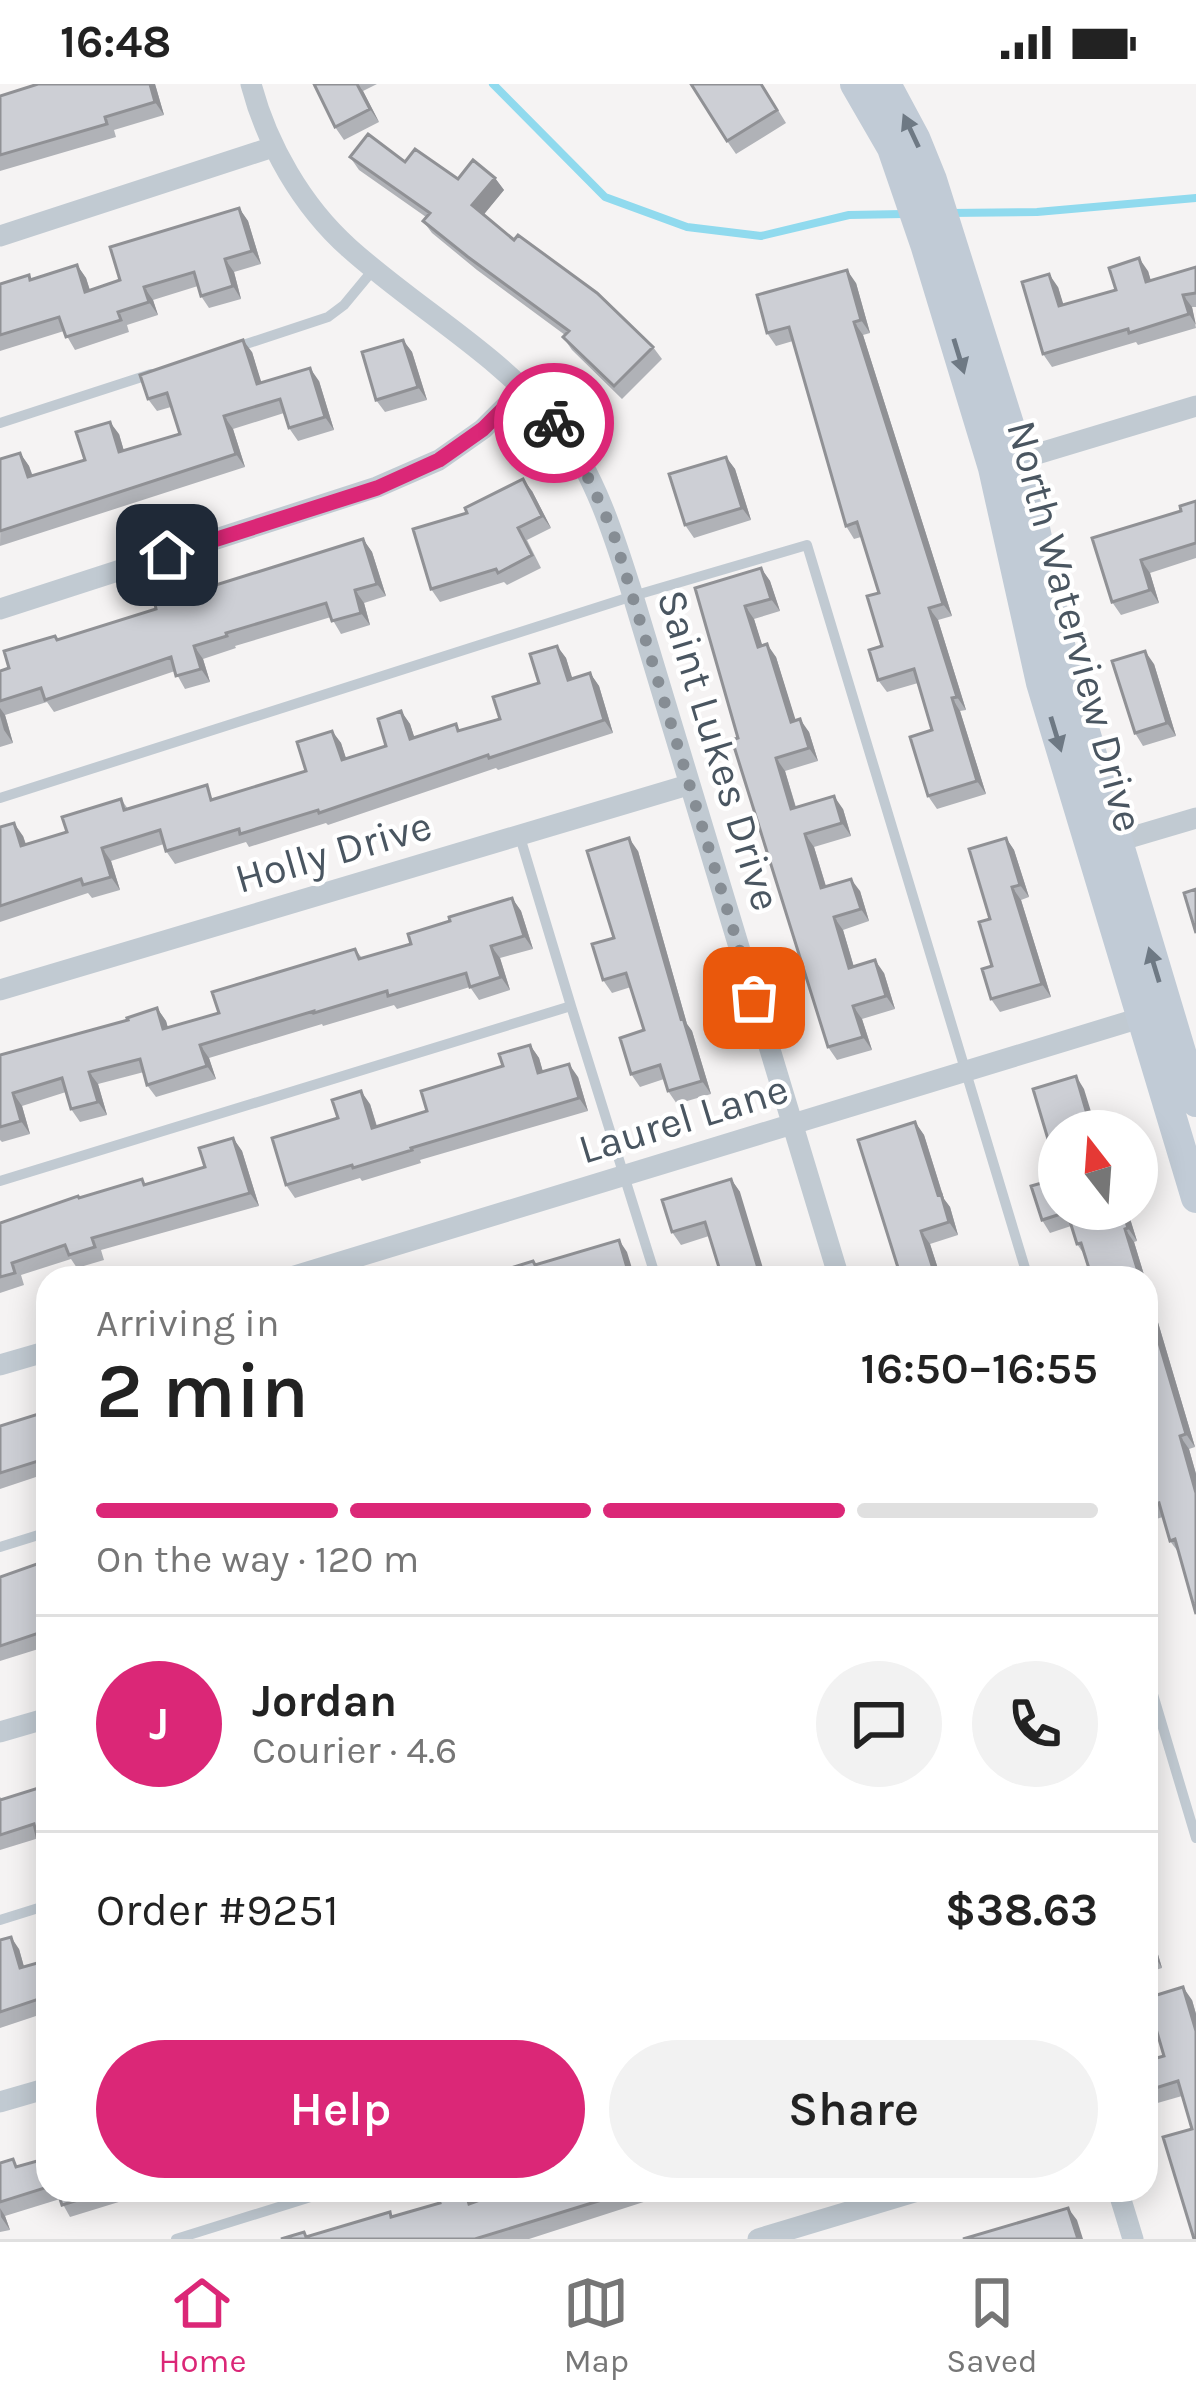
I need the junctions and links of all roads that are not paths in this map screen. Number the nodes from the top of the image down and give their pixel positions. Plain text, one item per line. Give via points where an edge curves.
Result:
1 (251, 84) edge
2 (855, 84) edge
3 (886, 84) edge
4 (273, 147) junction
5 (918, 178) junction
6 (0, 236) edge
7 (374, 269) junction
8 (226, 350) edge
9 (166, 369) edge
10 (522, 390) junction
11 (1196, 406) edge
12 (0, 423) edge
13 (1006, 464) junction
14 (633, 596) junction
15 (0, 609) edge
16 (688, 785) junction
17 (0, 798) edge
18 (1196, 818) edge
19 (520, 837) junction
20 (1104, 845) junction
21 (0, 991) edge
22 (571, 1006) junction
23 (1155, 1013) junction
24 (966, 1072) junction
25 (1196, 1102) edge
26 (793, 1125) junction
27 (625, 1176) junction
28 (0, 1181) edge
29 (1196, 1198) edge
30 (328, 1266) edge
31 (652, 1266) edge
32 (835, 1266) edge
33 (1024, 1266) edge
34 (36, 1354) edge
35 (0, 1365) edge
36 (36, 1536) edge
37 (0, 1546) edge
38 (1158, 1711) edge
39 (36, 1722) edge
40 (0, 1732) edge
41 (1196, 1838) edge
42 (36, 1909) edge
43 (0, 1920) edge
44 (36, 2092) edge
45 (0, 2102) edge
46 (295, 2202) edge
47 (881, 2202) edge
48 (1122, 2202) edge
49 (176, 2239) edge
50 (758, 2239) edge
51 (1133, 2239) edge

1 - 4 street, Saint Lukes Drive
2 - 5 street, North Waterview Drive
5 -> 3 street, North Waterview Drive via 915,138
4 - 6 street
4 - 7 street, Saint Lukes Drive via 316,213
5 - 13 street, North Waterview Drive
7 - 8 lane via 328,317
7 - 10 street, Saint Lukes Drive
9 - 12 lane
10 - 14 street, Saint Lukes Drive via 560,430 590,481
10 - 15 street via 439,460 377,488
11 - 13 street
13 - 20 street, North Waterview Drive via 1063,658
14 - 16 street, Saint Lukes Drive
14 - 17 lane
14 - 24 lane via 806,545
16 - 19 street, Holly Drive
16 - 26 street, Saint Lukes Drive
18 - 20 street
19 - 21 street, Holly Drive
19 - 22 lane
20 - 23 street, North Waterview Drive
22 - 27 lane
22 - 28 lane
23 - 24 street, Laurel Lane
23 - 25 street, North Waterview Drive
23 - 29 street, North Waterview Drive
24 - 26 street, Laurel Lane
24 - 33 lane
26 - 27 street, Laurel Lane
26 - 32 street, Saint Lukes Drive
27 - 30 street, Laurel Lane
27 - 31 lane
34 - 35 street
36 - 37 lane
38 - 41 lane
39 - 40 street
42 - 43 lane
44 - 45 street
46 - 49 lane
47 - 50 street
48 - 51 street

